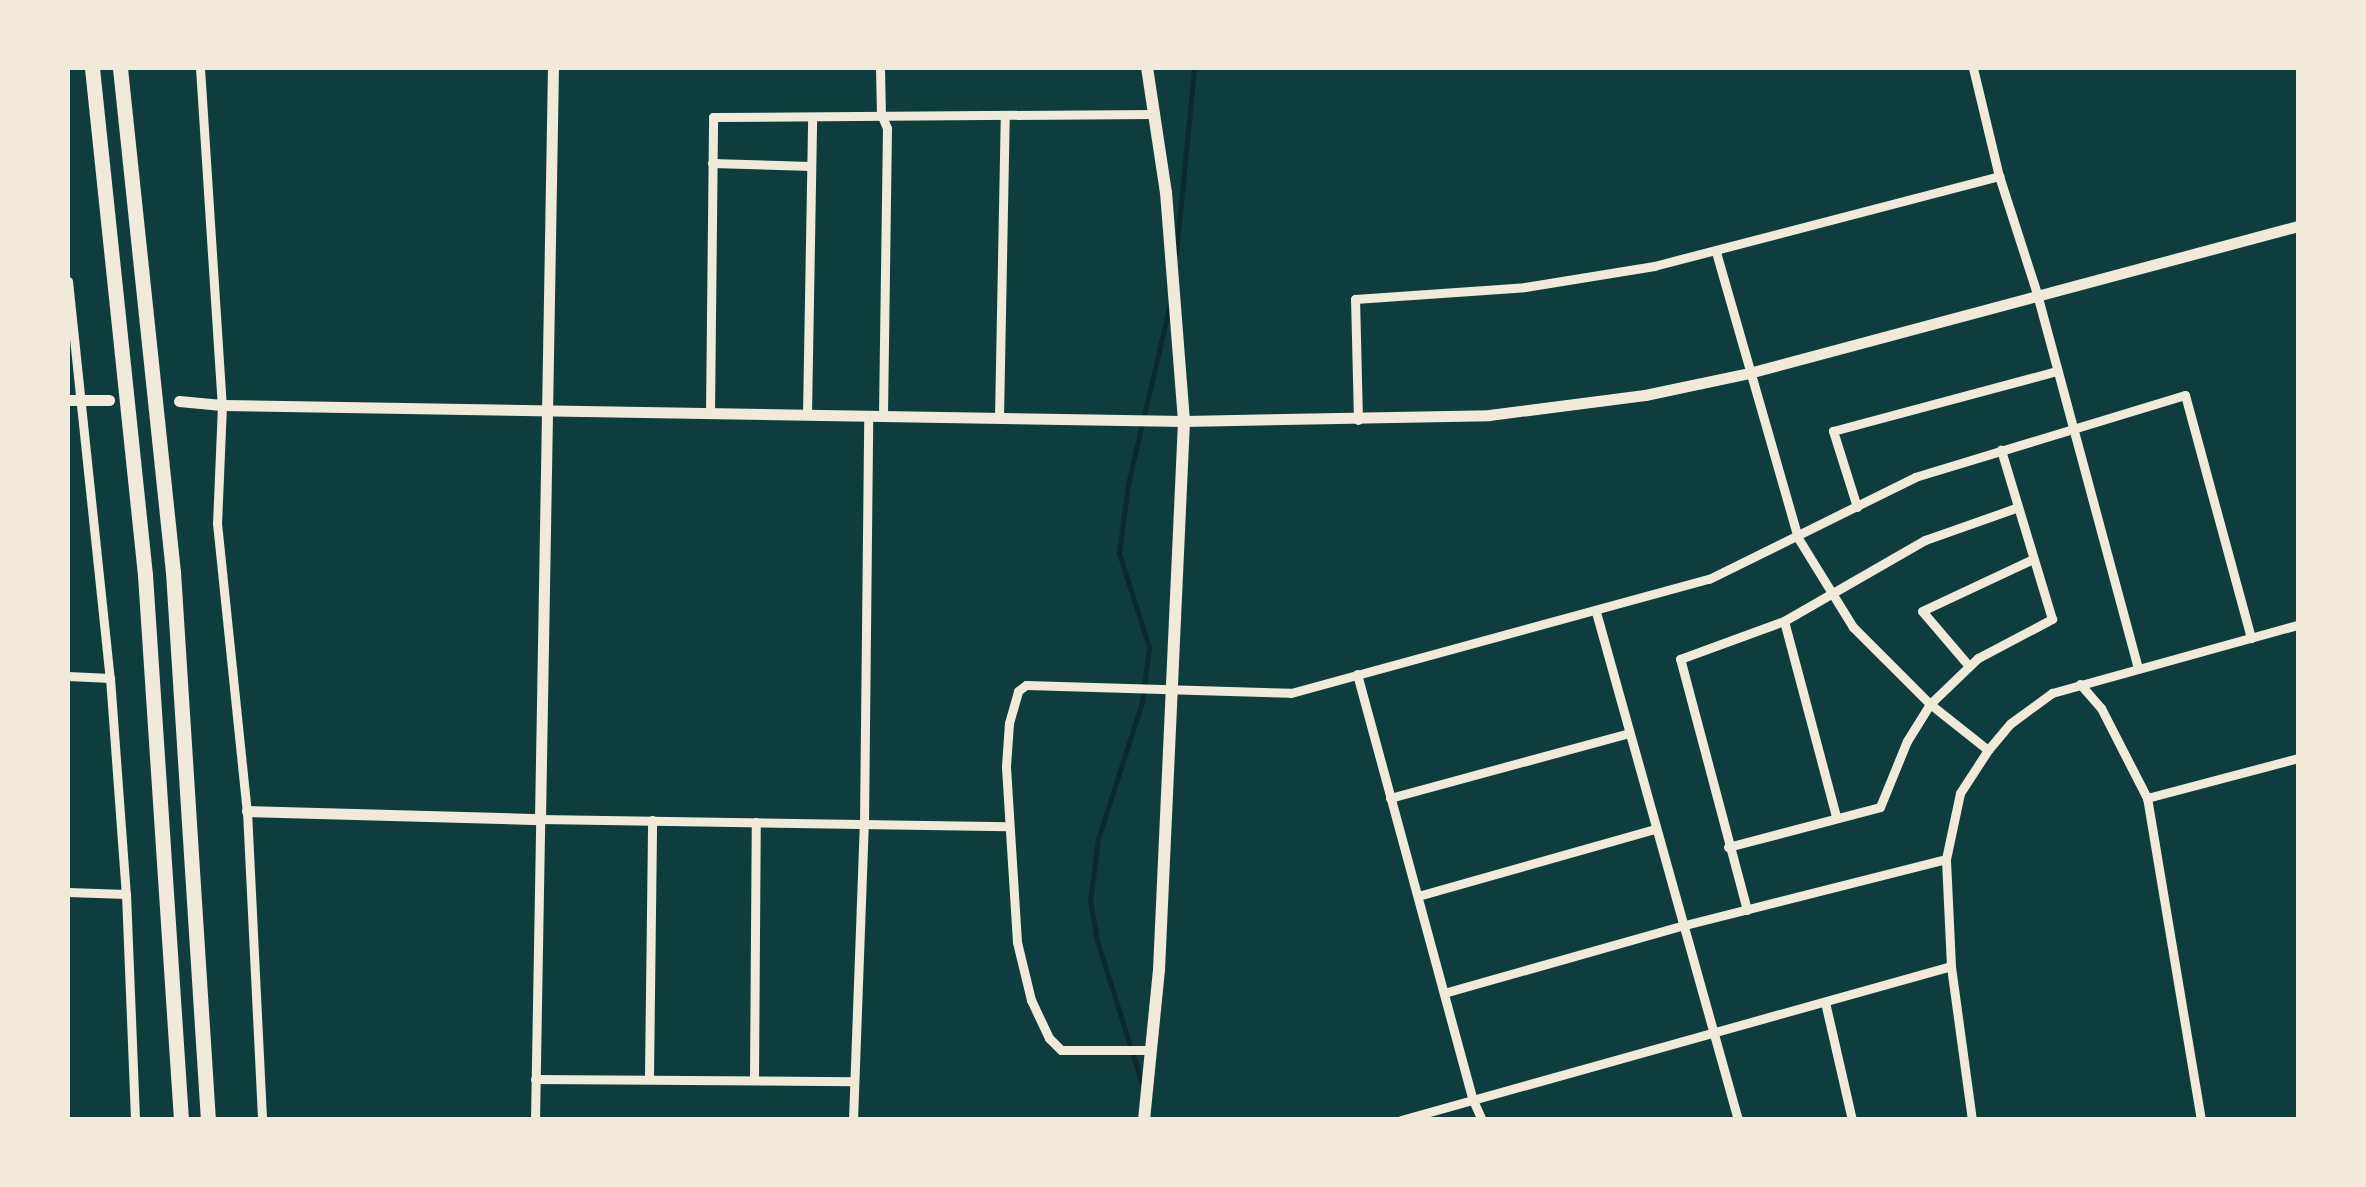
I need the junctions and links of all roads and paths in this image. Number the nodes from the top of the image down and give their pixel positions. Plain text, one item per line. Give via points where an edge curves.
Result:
1 (89, 68) edge
2 (120, 68) edge
3 (200, 68) edge
4 (552, 68) edge
5 (880, 68) edge
6 (1147, 68) edge
7 (1974, 68) edge
8 (882, 114) junction
9 (1154, 114) junction
10 (1005, 115) junction
11 (812, 120) junction
12 (712, 163) junction
13 (812, 166) junction
14 (1999, 176) junction
15 (2298, 226) edge
16 (1716, 252) junction
17 (68, 281) edge
18 (2036, 294) junction
19 (2058, 371) junction
20 (1750, 373) junction
21 (68, 400) edge
22 (109, 400) dead end
23 (84, 401) junction
24 (179, 401) dead end
25 (222, 405) junction
26 (544, 410) junction
27 (710, 413) junction
28 (807, 414) junction
29 (868, 416) junction
30 (882, 416) junction
31 (999, 417) junction
32 (1358, 420) junction
33 (1184, 421) junction
34 (2072, 428) junction
35 (2001, 450) junction
36 (1857, 507) junction
37 (2016, 508) junction
38 (1798, 538) junction
39 (2032, 558) junction
40 (1831, 592) junction
41 (1596, 612) junction
42 (1784, 621) junction
43 (2298, 625) edge
44 (2251, 638) junction
45 (1969, 666) junction
46 (2138, 669) junction
47 (1357, 674) junction
48 (68, 676) edge
49 (110, 678) junction
50 (2080, 684) junction
51 (1173, 692) junction
52 (1930, 704) junction
53 (1629, 733) junction
54 (1988, 750) junction
55 (2298, 758) edge
56 (1390, 798) junction
57 (2147, 798) junction
58 (247, 811) junction
59 (1836, 817) junction
60 (540, 820) junction
61 (652, 820) junction
62 (756, 822) junction
63 (864, 823) junction
64 (1008, 826) junction
65 (1655, 830) junction
66 (1728, 846) junction
67 (1946, 860) junction
68 (68, 892) edge
69 (126, 894) junction
70 (1418, 896) junction
71 (1747, 910) junction
72 (1681, 926) junction
73 (1952, 966) junction
74 (1444, 993) junction
75 (1825, 1002) junction
76 (1711, 1034) junction
77 (1150, 1050) junction
78 (649, 1076) junction
79 (536, 1078) junction
80 (754, 1078) junction
81 (853, 1080) junction
82 (1473, 1100) junction
83 (135, 1120) edge
84 (181, 1120) edge
85 (208, 1120) edge
86 (262, 1120) edge
87 (535, 1120) edge
88 (854, 1120) edge
89 (1144, 1120) edge
90 (1401, 1120) edge
91 (1482, 1120) edge
92 (1738, 1120) edge
93 (1852, 1120) edge
94 (1972, 1120) edge
95 (2200, 1120) edge

1 - 84 highway via 146,575
2 - 85 highway via 173,572
3 - 25 street
4 - 26 street
5 - 8 street
6 - 9 main road
7 - 14 street
8 - 10 street
8 - 11 street
8 - 30 street via 888,128
9 - 10 street
9 - 33 main road
10 - 31 street
11 - 12 street via 713,117
11 - 13 street
12 - 13 street
12 - 27 street
13 - 28 street
14 - 16 street
14 - 18 street
15 - 18 street
16 - 20 street
16 - 32 street via 1525,286 1355,299
17 - 23 street
18 - 19 street
18 - 20 street
19 - 34 street
19 - 36 street via 1833,431
20 - 32 street via 1490,416
20 - 38 street
21 - 23 street
22 - 23 street
23 - 49 street
24 - 25 street
25 - 26 street
25 - 58 street via 217,522
26 - 27 street
26 - 60 street
27 - 28 street
28 - 29 street
29 - 30 street
29 - 63 street
30 - 31 street
31 - 33 street
32 - 33 street
33 - 51 main road
34 - 35 street
34 - 44 street via 2185,394
34 - 46 street
35 - 36 street via 1916,477
35 - 37 street
36 - 38 street
37 - 39 street
37 - 40 street via 1925,540
38 - 40 street
38 - 41 street via 1709,579
39 - 45 street via 2052,619
39 - 45 street via 1922,611
40 - 42 street
40 - 52 street via 1853,627
41 - 47 street
41 - 53 street
42 - 59 street
42 - 66 street via 1680,658
43 - 44 street
44 - 46 street
45 - 52 street
46 - 50 street
47 - 51 street via 1291,693
47 - 56 street
48 - 49 street
49 - 69 street
50 - 54 street via 2052,693 2011,722
50 - 57 street via 2111,724
51 - 64 street via 1026,684 1009,723
51 - 77 main road
52 - 54 street
52 - 59 street via 1880,807
53 - 56 street
53 - 65 street
54 - 67 street via 1960,794
55 - 57 street
56 - 70 street
57 - 95 street
58 - 60 street
58 - 86 street
59 - 66 street
60 - 61 street
60 - 79 street
61 - 62 street
61 - 78 street
62 - 63 street
62 - 80 street
63 - 64 street
63 - 81 street
64 - 77 street via 1017,942 1031,1000 1049,1038 1061,1050
65 - 70 street
65 - 72 street
66 - 71 street
67 - 71 street
67 - 73 street
68 - 69 street
69 - 83 street
70 - 74 street
71 - 72 street
72 - 74 street
72 - 76 street
73 - 75 street
73 - 94 street
74 - 82 street
75 - 76 street
75 - 93 street
76 - 82 street
76 - 92 street
77 - 89 main road
78 - 79 street
78 - 80 street
79 - 87 street
80 - 81 street
81 - 88 street
82 - 90 street
82 - 91 street

